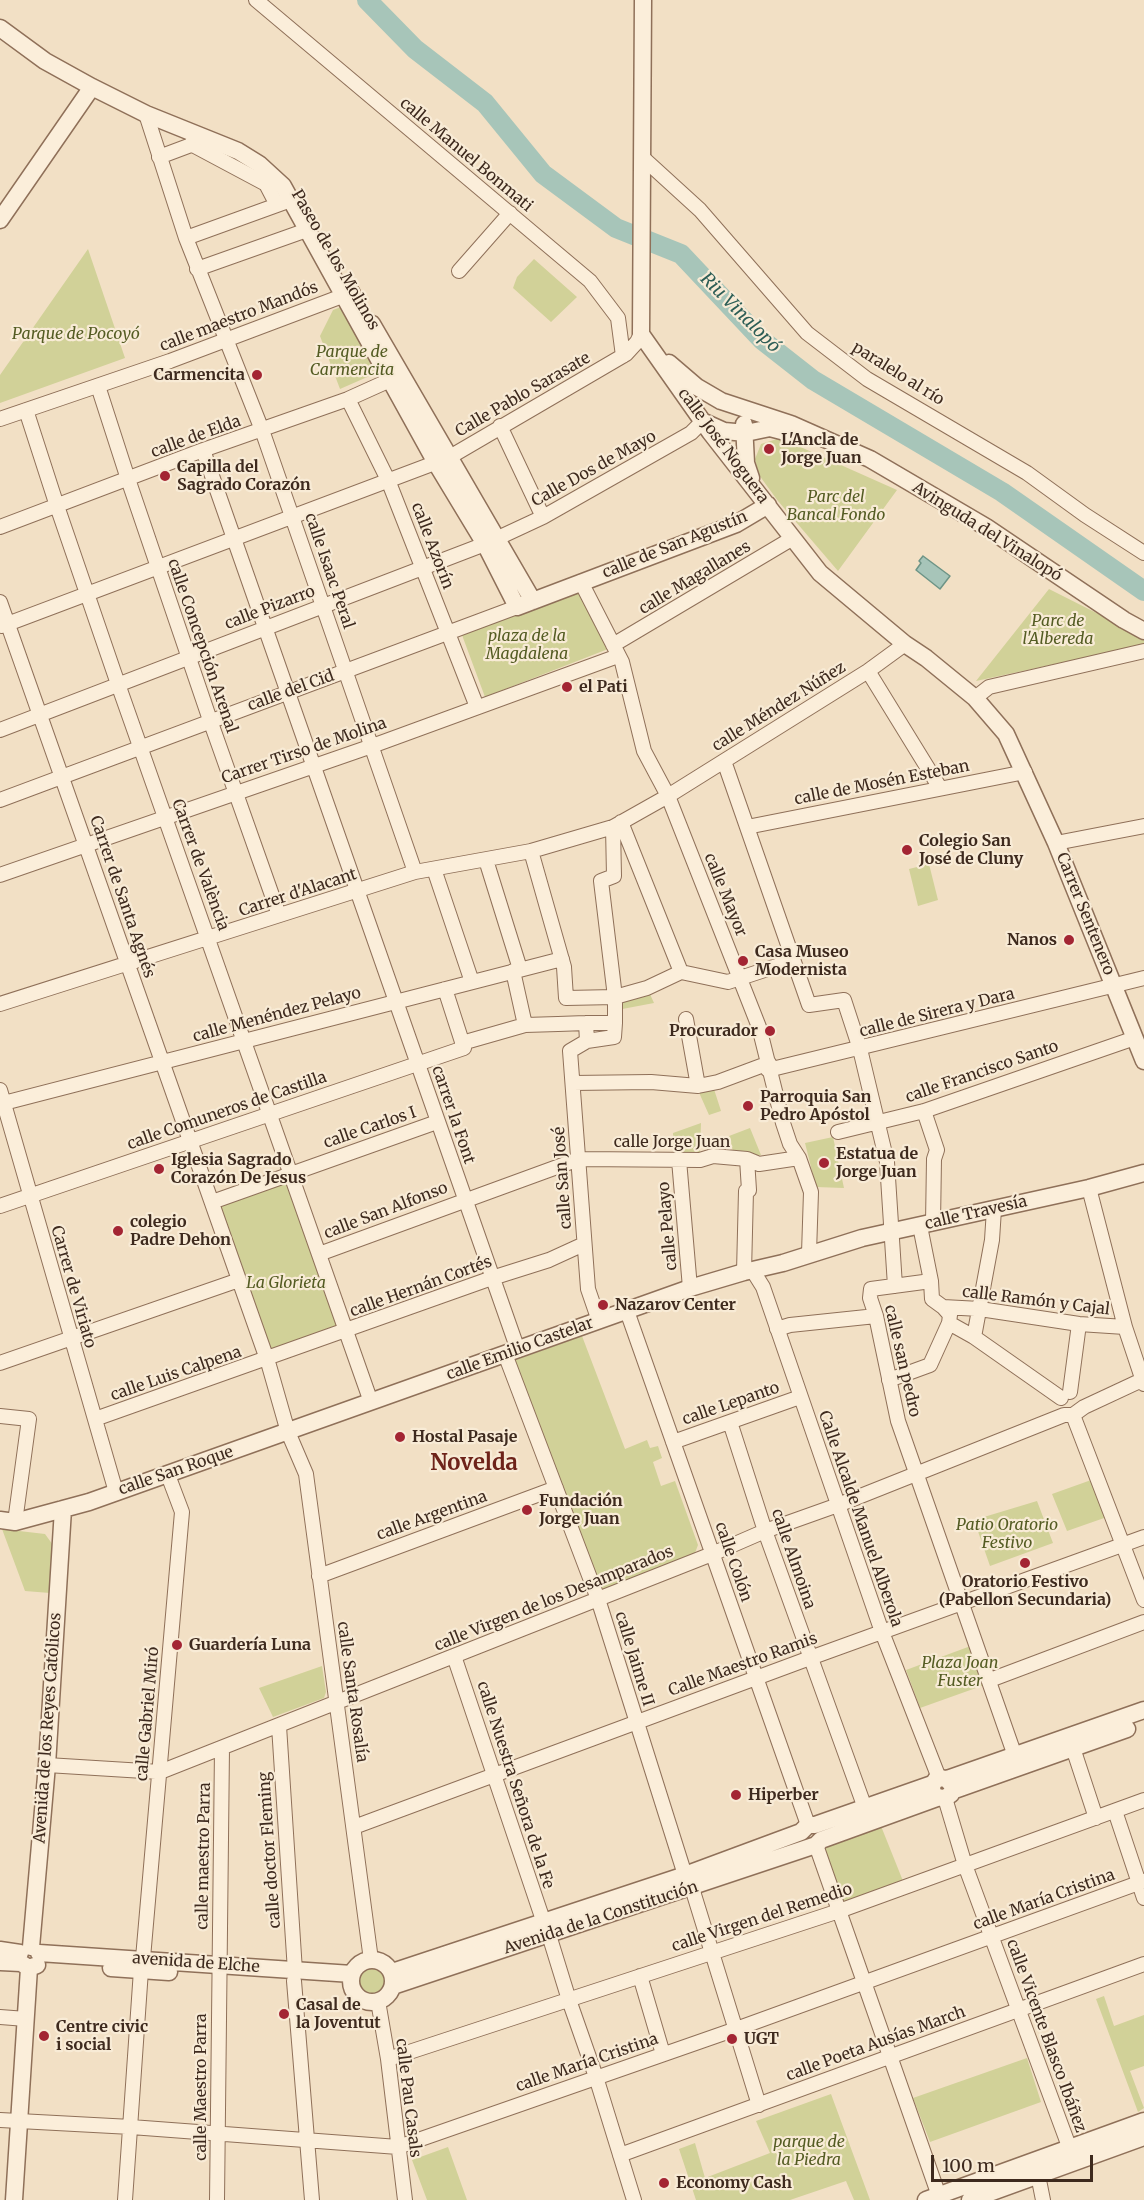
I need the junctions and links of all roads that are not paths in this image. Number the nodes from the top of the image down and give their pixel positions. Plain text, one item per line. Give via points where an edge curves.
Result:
1 (256, 0) edge
2 (642, 0) edge
3 (0, 28) edge
4 (92, 87) junction
5 (146, 114) junction
6 (211, 140) junction
7 (191, 144) junction
8 (159, 157) junction
9 (643, 158) junction
10 (284, 203) junction
11 (510, 213) junction
12 (0, 220) edge
13 (307, 230) junction
14 (186, 238) junction
15 (197, 269) junction
16 (459, 271) dead end
17 (348, 294) junction
18 (641, 328) junction
19 (225, 341) junction
20 (624, 355) junction
21 (658, 360) junction
22 (396, 377) junction
23 (98, 386) junction
24 (348, 399) junction
25 (734, 406) junction
26 (26, 410) junction
27 (0, 419) edge
28 (703, 422) junction
29 (500, 426) junction
30 (262, 430) junction
31 (746, 433) junction
32 (826, 440) junction
33 (203, 450) junction
34 (442, 460) junction
35 (128, 479) junction
36 (388, 480) junction
37 (754, 487) junction
38 (768, 505) junction
39 (57, 506) junction
40 (543, 517) junction
41 (293, 518) junction
42 (0, 527) edge
43 (793, 538) junction
44 (234, 539) junction
45 (491, 541) junction
46 (1144, 553) edge
47 (423, 566) junction
48 (158, 568) junction
49 (581, 582) junction
50 (88, 593) junction
51 (533, 601) junction
52 (0, 602) edge
53 (324, 605) junction
54 (517, 607) junction
55 (4, 625) edge
56 (265, 627) junction
57 (1144, 631) edge
58 (447, 633) junction
59 (905, 644) junction
60 (616, 651) junction
61 (1144, 651) edge
62 (188, 657) junction
63 (346, 671) junction
64 (868, 671) junction
65 (118, 684) junction
66 (286, 692) junction
67 (975, 698) junction
68 (477, 707) junction
69 (40, 715) junction
70 (210, 720) junction
71 (0, 730) edge
72 (372, 746) junction
73 (141, 747) junction
74 (724, 761) junction
75 (312, 766) junction
76 (1025, 772) junction
77 (63, 776) junction
78 (940, 788) junction
79 (235, 792) junction
80 (668, 796) junction
81 (0, 800) edge
82 (165, 817) junction
83 (617, 824) junction
84 (1144, 826) edge
85 (747, 827) junction
86 (1056, 843) junction
87 (86, 845) junction
88 (531, 851) junction
89 (486, 860) junction
90 (639, 868) junction
91 (434, 869) junction
92 (415, 872) junction
93 (0, 875) edge
94 (614, 876) junction
95 (356, 892) junction
96 (279, 915) junction
97 (209, 939) junction
98 (562, 959) junction
99 (792, 961) junction
100 (128, 964) junction
101 (516, 970) junction
102 (681, 972) junction
103 (740, 977) junction
104 (1144, 978) edge
105 (472, 982) junction
106 (1114, 986) junction
107 (445, 989) junction
108 (615, 997) junction
109 (395, 1001) junction
110 (0, 1004) edge
111 (686, 1018) dead end
112 (586, 1023) junction
113 (615, 1023) junction
114 (525, 1025) junction
115 (1135, 1038) junction
116 (245, 1041) junction
117 (587, 1041) junction
118 (463, 1045) junction
119 (860, 1049) junction
120 (1144, 1061) edge
121 (161, 1063) junction
122 (417, 1063) junction
123 (768, 1067) junction
124 (573, 1083) junction
125 (698, 1086) junction
126 (1, 1099) edge
127 (924, 1111) junction
128 (270, 1114) junction
129 (438, 1122) junction
130 (878, 1122) junction
131 (838, 1132) dead end
132 (190, 1141) junction
133 (799, 1158) junction
134 (579, 1159) junction
135 (747, 1159) junction
136 (679, 1160) junction
137 (1144, 1173) edge
138 (291, 1174) junction
139 (1089, 1188) junction
140 (30, 1196) junction
141 (465, 1199) junction
142 (212, 1202) junction
143 (0, 1206) edge
144 (994, 1209) junction
145 (927, 1224) junction
146 (891, 1233) junction
147 (584, 1244) junction
148 (809, 1253) junction
149 (319, 1254) junction
150 (783, 1263) junction
151 (748, 1271) junction
152 (492, 1278) junction
153 (240, 1280) junction
154 (931, 1281) junction
155 (895, 1286) junction
156 (764, 1287) junction
157 (690, 1288) junction
158 (943, 1307) junction
159 (980, 1309) junction
160 (627, 1311) junction
161 (876, 1316) junction
162 (599, 1321) junction
163 (949, 1323) junction
164 (1079, 1324) junction
165 (1125, 1327) junction
166 (777, 1329) junction
167 (346, 1331) junction
168 (974, 1337) junction
169 (71, 1339) junction
170 (511, 1352) junction
171 (267, 1359) junction
172 (0, 1363) edge
173 (889, 1380) junction
174 (1144, 1381) edge
175 (1065, 1395) junction
176 (800, 1397) junction
177 (371, 1402) junction
178 (1074, 1412) junction
179 (0, 1416) edge
180 (95, 1419) junction
181 (730, 1422) junction
182 (288, 1432) junction
183 (673, 1442) junction
184 (917, 1474) junction
185 (168, 1475) junction
186 (556, 1488) junction
187 (116, 1492) junction
188 (838, 1506) junction
189 (63, 1509) junction
190 (7, 1521) edge
191 (765, 1531) junction
192 (1144, 1538) edge
193 (1124, 1544) junction
194 (712, 1554) junction
195 (319, 1576) junction
196 (598, 1599) junction
197 (1144, 1600) edge
198 (963, 1603) junction
199 (1144, 1622) edge
200 (882, 1632) junction
201 (454, 1656) junction
202 (810, 1658) junction
203 (756, 1678) junction
204 (990, 1680) junction
205 (336, 1703) junction
206 (1144, 1710) edge
207 (637, 1722) junction
208 (1144, 1722) edge
209 (279, 1726) junction
210 (222, 1748) junction
211 (1073, 1748) junction
212 (1016, 1756) junction
213 (47, 1765) junction
214 (160, 1772) junction
215 (493, 1774) junction
216 (942, 1788) junction
217 (1144, 1800) edge
218 (865, 1808) junction
219 (1115, 1811) junction
220 (1096, 1818) junction
221 (354, 1827) junction
222 (812, 1835) junction
223 (965, 1864) junction
224 (688, 1881) junction
225 (1142, 1882) edge
226 (1144, 1898) edge
227 (839, 1911) junction
228 (546, 1929) junction
229 (992, 1936) junction
230 (0, 1950) edge
231 (713, 1952) junction
232 (30, 1958) junction
233 (371, 1960) junction
234 (0, 1962) edge
235 (142, 1964) junction
236 (1144, 1964) edge
237 (219, 1969) junction
238 (295, 1976) junction
239 (640, 1976) junction
240 (352, 1979) junction
241 (392, 1979) junction
242 (863, 1983) junction
243 (569, 2000) junction
244 (378, 2001) junction
245 (1020, 2010) junction
246 (0, 2017) edge
247 (26, 2019) junction
248 (736, 2029) junction
249 (663, 2054) junction
250 (890, 2057) junction
251 (388, 2059) junction
252 (596, 2077) junction
253 (759, 2105) junction
254 (0, 2120) edge
255 (1144, 2121) edge
256 (19, 2122) junction
257 (131, 2127) junction
258 (216, 2133) junction
259 (1144, 2137) edge
260 (308, 2140) junction
261 (398, 2147) junction
262 (1069, 2148) junction
263 (620, 2155) junction
264 (1038, 2175) junction
265 (933, 2198) edge
266 (631, 2199) edge
267 (14, 2200) edge
268 (125, 2200) edge
269 (217, 2200) edge
270 (312, 2200) edge
271 (405, 2200) edge
272 (969, 2200) edge
273 (1043, 2200) edge

1 - 11 street, calle Manuel Bonmati
2 - 9 street
3 - 4 street, Paseo de los Molinos via 45,61
4 - 5 street, Paseo de los Molinos
4 - 12 street
5 - 6 street, Paseo de los Molinos
5 - 8 street, calle Isaac Peral
6 - 7 street
6 - 10 street, Paseo de los Molinos via 259,164 283,186
6 - 17 street, Paseo de los Molinos via 252,150 284,174
7 - 8 street
7 - 10 street via 266,184
8 - 14 street, calle Isaac Peral
9 - 18 street
9 - 46 street, paralelo al río via 700,210 807,333 867,379 1027,473
10 - 13 street, Paseo de los Molinos
10 - 14 street
11 - 16 street
11 - 20 street, calle Manuel Bonmati via 590,281 611,306 618,318
13 - 15 street
13 - 17 street, Paseo de los Molinos
14 - 15 street, calle Isaac Peral
15 - 19 street, calle Isaac Peral
17 - 19 street, calle maestro Mandós
17 - 22 street, Paseo de los Molinos
18 - 20 street, Calle Pablo Sarasate via 637,342
18 - 21 street, calle José Noguera
18 - 25 street via 669,363 697,387
19 - 23 street, calle maestro Mandós
19 - 30 street, calle Isaac Peral
20 - 21 street via 641,354
20 - 29 street, Calle Pablo Sarasate
21 - 28 street, calle José Noguera
22 - 24 street, calle de Elda
22 - 34 street, Paseo de los Molinos
23 - 26 street, calle maestro Mandós
23 - 35 street, calle Concepción Arenal
24 - 30 street, calle de Elda
24 - 36 street, calle Azorín
25 - 28 street via 719,407
25 - 31 street
25 - 32 street
26 - 27 street, calle maestro Mandós
26 - 39 street, Carrer de València
28 - 31 street via 724,431
28 - 37 street, calle José Noguera
28 - 40 street, Calle Dos de Mayo via 691,433
29 - 34 street, Calle Pablo Sarasate
29 - 40 street
30 - 33 street, calle de Elda
30 - 41 street, calle Isaac Peral
31 - 32 street via 770,428
31 - 37 street via 746,463
32 - 57 street, Avinguda del Vinalopó via 870,459 986,527
33 - 35 street, calle de Elda
33 - 44 street, carrer la Font
34 - 36 street, Calle Pablo Sarasate
34 - 45 street, Paseo de los Molinos
35 - 39 street, calle de Elda
35 - 48 street, calle Concepción Arenal
36 - 41 street, Calle Pablo Sarasate
36 - 47 street, calle Azorín
37 - 38 street, calle José Noguera
38 - 43 street, calle José Noguera
38 - 49 street, calle de San Agustín via 736,524
39 - 42 street, calle de Elda
39 - 50 street, Carrer de València
40 - 45 street, Calle Dos de Mayo
41 - 44 street, Calle Pablo Sarasate
41 - 53 street, calle Isaac Peral
43 - 59 street, calle José Noguera via 820,573
43 - 60 street, calle Magallanes
44 - 48 street, Calle Pablo Sarasate
44 - 56 street, carrer la Font
45 - 47 street, calle Pizarro
45 - 51 street, Paseo de los Molinos
45 - 54 street, Paseo de los Molinos
47 - 53 street, calle Pizarro
47 - 58 street, calle Azorín
48 - 50 street, Calle Pablo Sarasate
48 - 62 street, calle Concepción Arenal
49 - 51 street, calle del Cid
49 - 60 street, calle Mayor
50 - 55 street, Calle Pablo Sarasate
50 - 65 street, Carrer de València
51 - 54 street, calle del Cid
52 - 55 street, Carrer de Santa Agnés
53 - 56 street, calle Pizarro
53 - 63 street, calle Isaac Peral
54 - 58 street, calle del Cid
55 - 69 street, Carrer de Santa Agnés
56 - 62 street, calle Pizarro
56 - 66 street, carrer la Font
58 - 63 street, calle del Cid
58 - 68 street, calle Azorín
59 - 64 street, calle Méndez Núñez
59 - 67 street, calle José Noguera
60 - 68 street, Carrer Tirso de Molina
60 - 80 street, calle Mayor via 644,751
61 - 67 street via 988,687
62 - 65 street, calle Pizarro
62 - 70 street, calle Concepción Arenal
63 - 66 street, calle del Cid
63 - 72 street, calle Isaac Peral
64 - 74 street, calle Méndez Núñez
64 - 78 street
65 - 69 street, calle Pizarro
65 - 73 street, Carrer de València
66 - 70 street, calle del Cid
66 - 75 street, carrer la Font
67 - 76 street, calle José Noguera via 1006,734
68 - 72 street, Carrer Tirso de Molina
69 - 71 street, calle Pizarro
69 - 77 street, Carrer de Santa Agnés
70 - 73 street, calle del Cid
70 - 79 street, calle Concepción Arenal
72 - 75 street, Carrer Tirso de Molina
72 - 92 street, calle Isaac Peral
73 - 77 street, calle del Cid
73 - 82 street, Carrer de València
74 - 80 street, calle Méndez Núñez
74 - 85 street
75 - 79 street, Carrer Tirso de Molina
75 - 95 street, carrer la Font
76 - 78 street, calle de Mosén Esteban
76 - 86 street, Carrer Sentenero
77 - 81 street, calle del Cid
77 - 87 street, Carrer de Santa Agnés
78 - 85 street, calle de Mosén Esteban
79 - 82 street, Carrer Tirso de Molina
79 - 96 street, calle Concepción Arenal
80 - 83 street, calle Méndez Núñez
80 - 103 street, calle Mayor
82 - 87 street, Carrer Tirso de Molina
82 - 97 street, Carrer de València
83 - 88 street, calle Méndez Núñez
83 - 90 street
83 - 94 street
84 - 86 street
85 - 99 street
86 - 106 street, Carrer Sentenero
87 - 93 street, Carrer Tirso de Molina
87 - 100 street, Carrer de Santa Agnés
88 - 89 street, Carrer d'Alacant
88 - 98 street
89 - 91 street, Carrer d'Alacant
89 - 101 street
90 - 94 street
90 - 102 street
91 - 92 street, Carrer d'Alacant
91 - 105 street
92 - 95 street, Carrer d'Alacant
94 - 108 street via 601,881
95 - 96 street, Carrer d'Alacant
95 - 109 street, carrer la Font
96 - 97 street, Carrer d'Alacant
97 - 100 street, Carrer d'Alacant
97 - 116 street, Carrer de València
98 - 101 street, calle Menéndez Pelayo
98 - 108 street via 566,998
99 - 103 street
99 - 119 street via 808,1005 844,1000
100 - 110 street, Carrer d'Alacant
100 - 121 street, Carrer de Santa Agnés
101 - 105 street, calle Menéndez Pelayo
101 - 114 street
102 - 103 street via 728,982
102 - 108 street
103 - 123 street, calle Mayor via 759,1027
104 - 106 street, calle de Sirera y Dara
105 - 107 street, calle Menéndez Pelayo
106 - 115 street, Carrer Sentenero
106 - 119 street, calle de Sirera y Dara
107 - 109 street, calle Menéndez Pelayo
107 - 118 street
108 - 113 street
109 - 116 street, calle Menéndez Pelayo
109 - 122 street, carrer la Font
111 - 125 street
112 - 113 street, calle Comuneros de Castilla
112 - 114 street, calle Comuneros de Castilla
112 - 117 street
113 - 117 street via 614,1037
114 - 118 street, calle Comuneros de Castilla
115 - 120 street, Carrer Sentenero
115 - 127 street, calle Francisco Santo
116 - 121 street, calle Menéndez Pelayo
116 - 128 street, Carrer de València
117 - 124 street, calle San José via 570,1051
118 - 122 street, calle Comuneros de Castilla
119 - 123 street, calle de Sirera y Dara
119 - 130 street
121 - 126 street, calle Menéndez Pelayo
121 - 132 street, Carrer de Santa Agnés
122 - 128 street, calle Comuneros de Castilla
122 - 129 street, carrer la Font
123 - 125 street, calle de Sirera y Dara
123 - 133 street, calle Mayor via 790,1144
124 - 125 street, calle de Sirera y Dara
124 - 134 street, calle San José
126 - 140 street, Carrer de Viriato
127 - 130 street, calle Francisco Santo
127 - 145 street via 937,1150
128 - 132 street, calle Comuneros de Castilla
128 - 138 street, Carrer de València
129 - 138 street, calle Carlos I
129 - 141 street, carrer la Font
130 - 131 street, calle Francisco Santo
130 - 146 street via 887,1162
132 - 140 street, calle Comuneros de Castilla
132 - 142 street, Carrer de Santa Agnés
133 - 135 street, calle Jorge Juan via 759,1164
133 - 148 street, calle Mayor via 811,1192
134 - 136 street, calle Jorge Juan
134 - 141 street, calle Jorge Juan
134 - 147 street, calle San José
135 - 136 street, calle Jorge Juan via 713,1156
135 - 151 street
136 - 157 street, calle Pelayo
137 - 139 street, calle Travesía
138 - 142 street, calle Carlos I
138 - 149 street, Carrer de València
139 - 144 street, calle Travesía
139 - 165 street
140 - 143 street, calle Comuneros de Castilla
140 - 169 street, Carrer de Viriato
141 - 149 street, calle San Alfonso
141 - 152 street, carrer la Font
142 - 153 street
144 - 145 street, calle Travesía
144 - 159 street
145 - 146 street, calle Travesía
145 - 154 street
146 - 148 street, calle Travesía
146 - 155 street
147 - 152 street, calle Hernán Cortés
147 - 162 street, calle San José via 588,1289
148 - 150 street, calle Travesía
149 - 167 street, Carrer de València
150 - 151 street, calle Emilio Castelar
150 - 156 street via 770,1272
151 - 156 street, Calle Alcalde Manuel Alberola
151 - 157 street, calle Emilio Castelar
152 - 167 street, calle Hernán Cortés
152 - 170 street, carrer la Font
153 - 169 street
153 - 171 street
154 - 155 street
154 - 158 street via 932,1299
155 - 161 street, calle san pedro via 871,1289
156 - 166 street, Calle Alcalde Manuel Alberola
157 - 160 street, calle Emilio Castelar
158 - 159 street, calle Ramón y Cajal
158 - 163 street via 950,1315
159 - 164 street, calle Ramón y Cajal
159 - 168 street
160 - 162 street, calle Emilio Castelar
160 - 183 street, calle Colón
161 - 166 street
161 - 173 street, calle san pedro
162 - 170 street, calle Emilio Castelar
163 - 168 street
163 - 173 street via 930,1365
164 - 165 street, calle Ramón y Cajal
164 - 175 street
165 - 174 street
166 - 176 street, Calle Alcalde Manuel Alberola
167 - 171 street, calle Hernán Cortés
167 - 177 street, Carrer de València
168 - 175 street
169 - 172 street
169 - 180 street, Carrer de Viriato
170 - 177 street, calle Emilio Castelar
170 - 186 street, calle Jaime II
171 - 180 street, calle Luis Calpena
171 - 182 street, calle Santa Rosalía
173 - 184 street, calle san pedro via 898,1421
174 - 178 street, calle Virgen de los Desamparados
175 - 178 street via 1059,1403
175 - 178 street via 1077,1395
176 - 181 street, calle Lepanto
176 - 188 street, Calle Alcalde Manuel Alberola
177 - 182 street, calle Emilio Castelar
178 - 184 street, calle Virgen de los Desamparados
178 - 193 street
179 - 190 street via 29,1419
180 - 187 street, Carrer de Viriato
181 - 183 street, calle Lepanto
181 - 191 street, calle Almoina
182 - 185 street, calle San Roque
182 - 195 street, calle Santa Rosalía via 306,1474
183 - 194 street, calle Colón
184 - 188 street, calle Virgen de los Desamparados
184 - 198 street, calle san pedro
185 - 187 street, calle San Roque
185 - 214 street, calle Gabriel Miró via 182,1512
186 - 195 street, calle Argentina
186 - 196 street, calle Jaime II
187 - 189 street, calle San Roque
188 - 191 street, calle Virgen de los Desamparados
188 - 200 street, Calle Alcalde Manuel Alberola
189 - 190 street, calle San Roque
189 - 213 street, Avenida de los Reyes Católicos
191 - 194 street, calle Virgen de los Desamparados
191 - 202 street, calle Almoina
192 - 193 street, Calle Maestro Ramis
193 - 197 street
193 - 198 street, Calle Maestro Ramis
194 - 196 street, calle Virgen de los Desamparados
194 - 203 street, calle Colón
195 - 205 street, calle Santa Rosalía
196 - 201 street, calle Virgen de los Desamparados
196 - 207 street, calle Jaime II
198 - 200 street, Calle Maestro Ramis
198 - 204 street, calle san pedro
199 - 204 street
200 - 202 street, Calle Maestro Ramis
200 - 216 street, Calle Alcalde Manuel Alberola
201 - 205 street, calle Virgen de los Desamparados
201 - 215 street, calle Nuestra Señora de la Fe
202 - 203 street, Calle Maestro Ramis
202 - 218 street, calle Almoina
203 - 207 street, Calle Maestro Ramis
203 - 222 street, calle Colón
204 - 212 street, calle san pedro
205 - 209 street, calle Virgen de los Desamparados
205 - 221 street, calle Santa Rosalía
206 - 212 street, Avenida de la Constitución
207 - 215 street, Calle Maestro Ramis
207 - 224 street, calle Jaime II
208 - 211 street, Avenida de la Constitución
209 - 210 street, calle Virgen de los Desamparados
209 - 238 street, calle doctor Fleming
210 - 214 street, calle Virgen de los Desamparados
210 - 237 street, calle maestro Parra
211 - 216 street, Avenida de la Constitución
211 - 220 street
212 - 216 street, Avenida de la Constitución
213 - 214 street, calle Virgen de los Desamparados
213 - 232 street, Avenida de los Reyes Católicos
214 - 235 street, calle Gabriel Miró
215 - 221 street, Calle Maestro Ramis
215 - 228 street, calle Nuestra Señora de la Fe
216 - 218 street, Avenida de la Constitución
216 - 222 street, Avenida de la Constitución
216 - 223 street, calle Vicente Blasco Ibáñez
217 - 219 street, calle Virgen del Remedio
218 - 222 street, Avenida de la Constitución
219 - 220 street, calle Virgen del Remedio
219 - 225 street
220 - 223 street, calle Virgen del Remedio
221 - 233 street, calle Santa Rosalía
222 - 224 street, Avenida de la Constitución
222 - 227 street, calle Colón
223 - 227 street, calle Virgen del Remedio
223 - 229 street, calle Vicente Blasco Ibáñez
224 - 228 street, Avenida de la Constitución
224 - 231 street, calle Jaime II
225 - 226 street
225 - 229 street, calle María Cristina
227 - 231 street, calle Virgen del Remedio
227 - 242 street, calle Colón
228 - 241 street, Avenida de la Constitución
228 - 243 street, calle Nuestra Señora de la Fe
229 - 242 street, calle María Cristina
229 - 245 street, calle Vicente Blasco Ibáñez
230 - 232 street
231 - 239 street, calle Virgen del Remedio
231 - 248 street, calle Jaime II
232 - 234 street
232 - 235 street, avenida de Elche
232 - 247 street, Avenida de los Reyes Católicos
233 - 240 street via 360,1964
233 - 241 street via 384,1963
235 - 237 street, avenida de Elche
235 - 257 street, calle Gabriel Miró
236 - 245 street, calle Poeta Ausías March
237 - 238 street, avenida de Elche
237 - 258 street, calle Maestro Parra
238 - 240 street, avenida de Elche
238 - 260 street, calle doctor Fleming
239 - 243 street, calle Virgen del Remedio
239 - 249 street
240 - 244 street via 355,1994 367,2002
241 - 244 street via 386,1997
242 - 248 street, calle María Cristina
242 - 250 street, calle Colón
243 - 251 street, calle Virgen del Remedio
243 - 252 street, calle Nuestra Señora de la Fe
244 - 251 street, calle Pau Casals
245 - 250 street, calle Poeta Ausías March
245 - 262 street, calle Vicente Blasco Ibáñez
246 - 247 street
247 - 256 street, Avenida de los Reyes Católicos
248 - 249 street, calle María Cristina
248 - 253 street, calle Jaime II
249 - 252 street, calle María Cristina
250 - 253 street, calle Poeta Ausías March
250 - 265 street, calle Colón
251 - 261 street, calle Pau Casals
252 - 261 street, calle María Cristina
252 - 263 street, calle Nuestra Señora de la Fe
253 - 263 street, calle Poeta Ausías March
254 - 256 street, calle María Cristina
255 - 262 street
256 - 257 street, calle María Cristina
256 - 267 street, Avenida de los Reyes Católicos
257 - 258 street, calle María Cristina
257 - 268 street, calle Gabriel Miró
258 - 260 street, calle María Cristina
258 - 269 street, calle Maestro Parra
259 - 264 street
260 - 261 street, calle María Cristina
260 - 270 street, calle doctor Fleming
261 - 271 street, calle Pau Casals
262 - 264 street via 1065,2158
262 - 265 street
263 - 266 street, calle Nuestra Señora de la Fe
264 - 272 street
264 - 273 street

